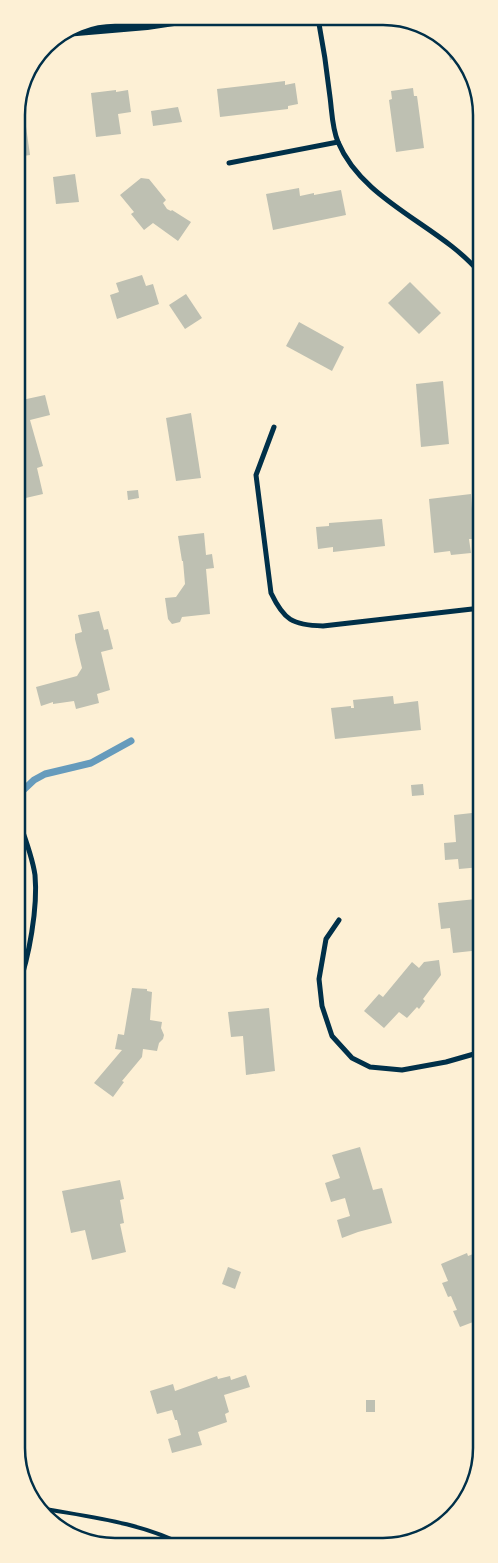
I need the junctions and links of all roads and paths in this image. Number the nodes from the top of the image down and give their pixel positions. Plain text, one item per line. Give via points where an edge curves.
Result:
1 (147, 25) edge
2 (320, 25) edge
3 (85, 30) edge
4 (338, 142) junction
5 (229, 163) dead end
6 (473, 265) edge
7 (274, 427) dead end
8 (473, 609) edge
9 (25, 839) edge
10 (339, 920) dead end
11 (25, 966) edge
12 (473, 1054) edge
13 (49, 1510) edge
14 (170, 1538) edge

1 - 3 main road
2 - 4 street
4 - 5 street
4 - 6 street via 369,185
7 - 8 street via 256,475 271,592 279,610 290,620 309,626 324,626
9 - 11 street via 35,875 35,902
10 - 12 street via 326,939 319,979 322,1006 332,1036 352,1058 370,1067 402,1070
13 - 14 lane via 143,1527

